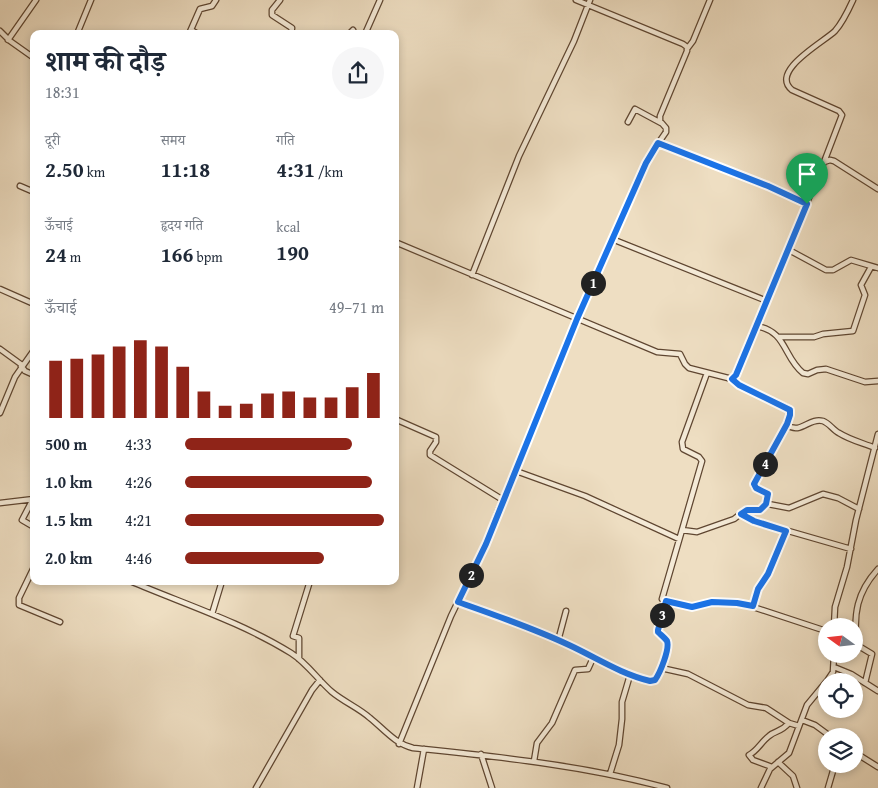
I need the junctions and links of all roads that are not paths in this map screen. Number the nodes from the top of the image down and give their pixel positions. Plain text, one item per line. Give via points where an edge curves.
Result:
1 (36, 0) edge
2 (92, 0) edge
3 (216, 0) edge
4 (280, 0) edge
5 (380, 0) edge
6 (576, 0) edge
7 (590, 0) edge
8 (710, 0) edge
9 (853, 0) edge
10 (588, 6) junction
11 (79, 30) edge
12 (191, 30) edge
13 (291, 30) edge
14 (368, 30) edge
15 (0, 31) edge
16 (8, 40) junction
17 (687, 49) junction
18 (30, 55) edge
19 (628, 122) dead end
20 (661, 123) junction
21 (658, 143) junction
22 (824, 162) junction
23 (20, 186) dead end
24 (878, 189) edge
25 (30, 190) edge
26 (807, 204) junction
27 (612, 239) junction
28 (399, 246) edge
29 (789, 250) junction
30 (871, 267) junction
31 (878, 268) edge
32 (472, 275) junction
33 (0, 289) edge
34 (767, 300) junction
35 (30, 302) edge
36 (577, 319) junction
37 (756, 326) junction
38 (779, 337) junction
39 (0, 349) edge
40 (30, 355) edge
41 (22, 365) junction
42 (30, 373) edge
43 (707, 373) junction
44 (732, 379) junction
45 (878, 382) edge
46 (0, 413) edge
47 (399, 422) edge
48 (787, 424) junction
49 (878, 434) edge
50 (875, 448) junction
51 (516, 471) junction
52 (30, 499) edge
53 (503, 500) junction
54 (0, 503) edge
55 (30, 504) edge
56 (766, 504) junction
57 (859, 509) junction
58 (741, 514) junction
59 (30, 525) edge
60 (682, 530) junction
61 (786, 531) junction
62 (680, 539) junction
63 (851, 549) junction
64 (878, 569) edge
65 (30, 576) edge
66 (139, 585) edge
67 (221, 585) edge
68 (309, 585) edge
69 (666, 601) junction
70 (458, 602) junction
71 (753, 606) junction
72 (566, 611) dead end
73 (212, 614) junction
74 (834, 618) edge
75 (60, 622) dead end
76 (818, 628) edge
77 (558, 641) junction
78 (593, 658) junction
79 (299, 659) junction
80 (834, 663) edge
81 (834, 667) junction
82 (661, 668) junction
83 (831, 673) edge
84 (630, 675) junction
85 (320, 680) junction
86 (865, 682) junction
87 (818, 691) edge
88 (878, 691) edge
89 (802, 720) junction
90 (789, 723) junction
91 (799, 726) junction
92 (818, 728) edge
93 (399, 744) junction
94 (424, 749) junction
95 (481, 754) junction
96 (863, 758) edge
97 (534, 761) junction
98 (778, 762) junction
99 (772, 767) junction
100 (878, 768) edge
101 (832, 773) edge
102 (610, 774) junction
103 (256, 788) edge
104 (417, 788) edge
105 (492, 788) edge
106 (667, 788) edge
107 (761, 788) edge
108 (797, 788) edge
109 (828, 788) edge

1 - 16 street
2 - 11 street
3 - 12 street via 212,6 200,10
4 - 13 street via 272,15
5 - 14 street
6 - 10 street
7 - 10 street
8 - 17 street
9 - 22 street via 837,28 805,52 786,81 792,90 842,115
10 - 17 street via 683,44
10 - 32 street via 519,156
15 - 16 street
16 - 18 street
17 - 20 street via 660,113
19 - 20 street via 635,109
20 - 21 street via 666,130
21 - 26 street
21 - 27 street via 648,158
22 - 24 street via 834,161
22 - 26 street
23 - 25 street
26 - 29 street
27 - 34 street
27 - 36 street
28 - 32 street
29 - 30 street via 826,270 833,270 851,260
29 - 34 street
30 - 31 street
30 - 38 street via 861,285 865,295 853,331 814,337
32 - 36 street
33 - 35 street
34 - 37 street
36 - 43 street via 656,352 680,354 687,366
36 - 51 street
37 - 38 street
37 - 44 street
38 - 45 street via 802,373 826,369 865,382
39 - 41 street
40 - 41 street
41 - 42 street
41 - 46 street
43 - 44 street
43 - 60 street via 681,445 702,462
44 - 48 street via 788,408
47 - 53 street via 434,436 436,440 430,455
48 - 50 street via 799,429 822,421 840,434
48 - 56 street via 754,484 768,494
49 - 50 street
50 - 57 street
51 - 53 street
51 - 62 street via 585,496
52 - 54 street
53 - 70 street
55 - 59 street via 22,518
56 - 57 street via 789,508 823,494
56 - 58 street via 760,510 747,510
57 - 63 street
58 - 60 street via 701,531
58 - 61 street
60 - 62 street
61 - 63 street
61 - 71 street
62 - 69 street via 662,597
63 - 74 street
64 - 86 street via 862,591 856,606 858,645 872,654
65 - 75 street via 19,605
66 - 73 street
67 - 73 street
68 - 79 street via 293,636 299,638
69 - 71 street via 692,607 712,602
69 - 82 street via 658,630 668,647
70 - 77 street
70 - 93 street
71 - 76 street
72 - 77 street
73 - 79 street
77 - 78 street
78 - 84 street
78 - 97 street via 588,669 575,670 555,717 537,743
79 - 85 street
80 - 81 street
81 - 83 street
81 - 86 street
82 - 84 street via 653,681
82 - 90 street via 688,674 751,706 773,712
84 - 102 street via 622,702 619,745
85 - 93 street
85 - 103 street
86 - 88 street
87 - 89 street via 811,698
89 - 91 street
89 - 92 street
90 - 91 street
90 - 99 street via 781,731 768,736 749,755 753,760
91 - 98 street via 789,753
93 - 94 street
94 - 95 street
94 - 104 street
95 - 97 street
95 - 105 street
96 - 100 street
97 - 102 street
98 - 99 street
98 - 108 street via 793,776
99 - 107 street
101 - 109 street
102 - 106 street

